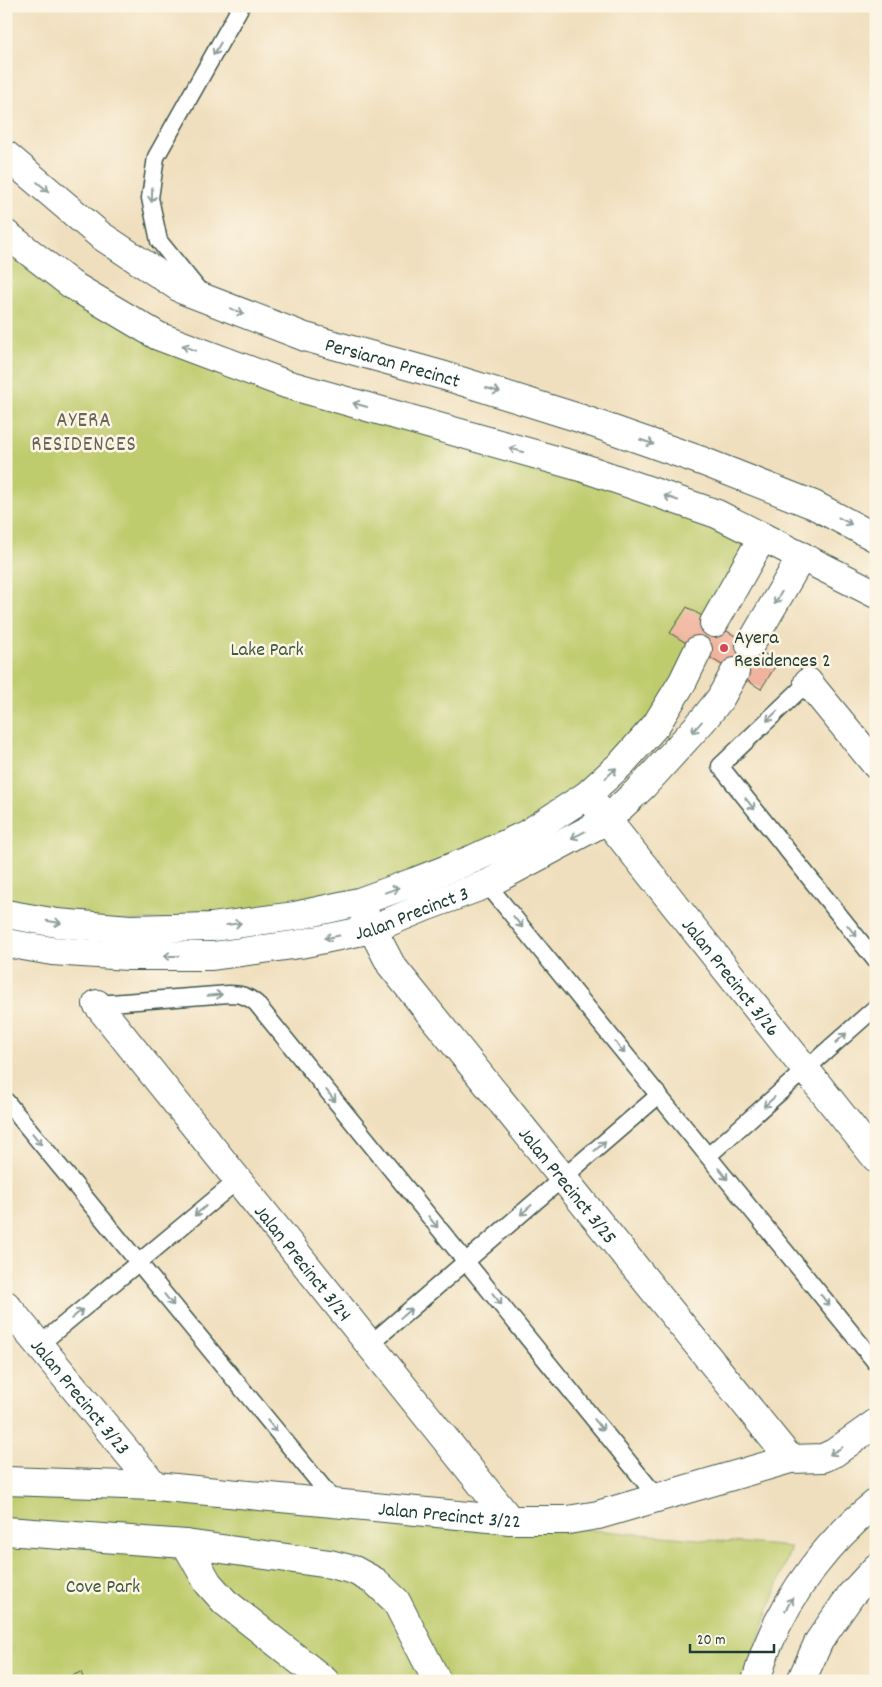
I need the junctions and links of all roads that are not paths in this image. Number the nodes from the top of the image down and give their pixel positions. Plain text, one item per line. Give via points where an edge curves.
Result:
1 (241, 6) edge
2 (6, 155) edge
3 (6, 234) edge
4 (206, 299) junction
5 (762, 538) junction
6 (876, 538) edge
7 (802, 556) junction
8 (866, 589) edge
9 (698, 650) dead end
10 (735, 672) dead end
11 (683, 681) junction
12 (808, 682) joint
13 (720, 699) junction
14 (876, 765) edge
15 (587, 795) junction
16 (607, 820) junction
17 (487, 884) junction
18 (359, 902) junction
19 (6, 914) edge
20 (372, 929) junction
21 (6, 943) edge
22 (876, 961) edge
23 (97, 1004) joint
24 (876, 1007) edge
25 (806, 1070) junction
26 (659, 1095) junction
27 (6, 1101) edge
28 (708, 1156) junction
29 (876, 1158) edge
30 (563, 1178) junction
31 (238, 1180) junction
32 (138, 1262) junction
33 (466, 1262) junction
34 (6, 1305) edge
35 (39, 1345) junction
36 (369, 1345) junction
37 (876, 1363) edge
38 (876, 1424) edge
39 (790, 1459) junction
40 (6, 1481) edge
41 (154, 1486) junction
42 (658, 1497) junction
43 (335, 1502) junction
44 (876, 1503) edge
45 (510, 1520) junction
46 (6, 1530) edge
47 (186, 1544) junction
48 (876, 1568) edge
49 (325, 1681) edge
50 (436, 1681) edge
51 (756, 1681) edge
52 (801, 1681) edge

1 -> 4 lane via 156,157 150,198 159,242
2 -> 4 street, Persiaran Precinct via 100,234 183,290
5 -> 3 street via 717,514 584,468 286,384 158,336 72,285
4 -> 6 street, Persiaran Precinct via 305,337 446,376 702,461 814,505
5 - 7 street
7 -> 5 street via 754,639 717,618
7 - 8 street
9 - 11 street, Jalan Precinct 3
10 - 13 street, Jalan Precinct 3
11 - 13 street
15 -> 11 street, Jalan Precinct 3 via 656,726
12 - 14 street
12 -> 22 lane via 720,766
13 -> 16 street, Jalan Precinct 3 via 644,785
15 - 16 street, Jalan Precinct 3/26
18 -> 15 street, Jalan Precinct 3 via 473,859 527,834
16 -> 17 street, Jalan Precinct 3
16 - 25 street, Jalan Precinct 3/26
17 - 20 street, Jalan Precinct 3
17 -> 26 lane
19 -> 18 street, Jalan Precinct 3 via 57,923 130,929 212,927 295,916
18 - 20 street, Jalan Precinct 3/25
20 -> 21 street, Jalan Precinct 3 via 300,944 212,956 52,951
20 - 30 street, Jalan Precinct 3/25 via 391,965
23 - 31 street, Jalan Precinct 3/24
23 -> 33 lane via 229,994 248,996
25 -> 24 lane
25 -> 28 lane
25 - 29 street, Jalan Precinct 3/26
26 - 28 lane
30 -> 26 lane
27 -> 32 lane
28 -> 37 lane
30 -> 33 lane
30 - 39 street, Jalan Precinct 3/25
31 -> 32 lane
31 - 36 street, Jalan Precinct 3/24
35 -> 32 lane
32 -> 43 lane
36 -> 33 lane
33 -> 42 lane
34 - 35 street, Jalan Precinct 3/23
35 - 41 street, Jalan Precinct 3/23
36 - 45 street, Jalan Precinct 3/24
38 -> 39 street, Jalan Precinct 3/22 via 823,1458
39 - 42 street, Jalan Precinct 3/22
40 - 41 street, Jalan Precinct 3/22
41 - 43 street, Jalan Precinct 3/22
42 - 45 street, Jalan Precinct 3/22 via 583,1518
43 - 45 street, Jalan Precinct 3/22
51 -> 44 street via 768,1644 789,1603 826,1551
46 - 47 street
47 - 49 street via 208,1583 225,1602
47 - 50 street via 330,1564 354,1570 376,1582 396,1601
48 - 52 street via 851,1595 819,1642

